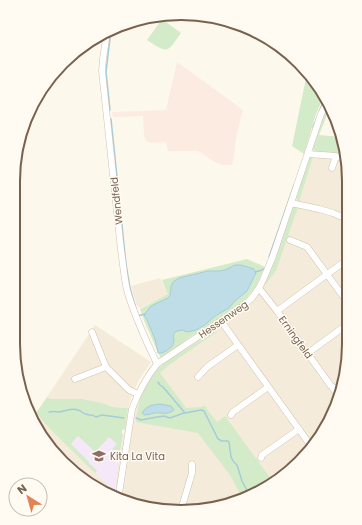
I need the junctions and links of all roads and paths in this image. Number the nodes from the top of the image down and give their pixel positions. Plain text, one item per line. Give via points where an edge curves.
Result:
1 (106, 39) edge
2 (324, 108) edge
3 (308, 154) junction
4 (336, 156) junction
5 (340, 157) edge
6 (332, 168) dead end
7 (291, 203) junction
8 (342, 217) edge
9 (290, 240) dead end
10 (342, 264) edge
11 (328, 274) junction
12 (259, 288) junction
13 (342, 294) edge
14 (277, 311) junction
15 (220, 321) junction
16 (342, 328) edge
17 (92, 332) dead end
18 (238, 345) junction
19 (308, 353) junction
20 (157, 364) junction
21 (106, 367) junction
22 (198, 378) dead end
23 (76, 379) dead end
24 (268, 386) junction
25 (336, 387) edge
26 (138, 394) junction
27 (231, 415) dead end
28 (299, 429) junction
29 (309, 443) edge
30 (261, 458) dead end
31 (192, 464) dead end
32 (119, 493) edge
33 (182, 505) edge

1 - 20 street, Wendfeld via 102,71 127,290 139,325
2 - 3 street, Hessenweg
3 - 4 street
3 - 7 street, Hessenweg
4 - 5 street
4 - 6 street
7 - 8 street via 319,208
7 - 12 street, Hessenweg
9 - 11 street via 307,246
10 - 11 street
11 - 13 street
11 - 14 street
12 - 14 street, Erningfeld
12 - 15 street, Hessenweg via 242,307
14 - 19 street, Erningfeld
15 - 18 street
15 - 20 street, Hessenweg
16 - 19 street
17 - 21 street
18 - 22 street via 207,367
18 - 24 street
19 - 25 street, Erningfeld
20 - 26 street, Hessenweg
21 - 23 street
21 - 26 street via 129,390
24 - 27 street
24 - 28 street
26 - 32 street, Hessenweg via 132,409
28 - 29 street
28 - 30 street
31 - 33 street via 192,473

